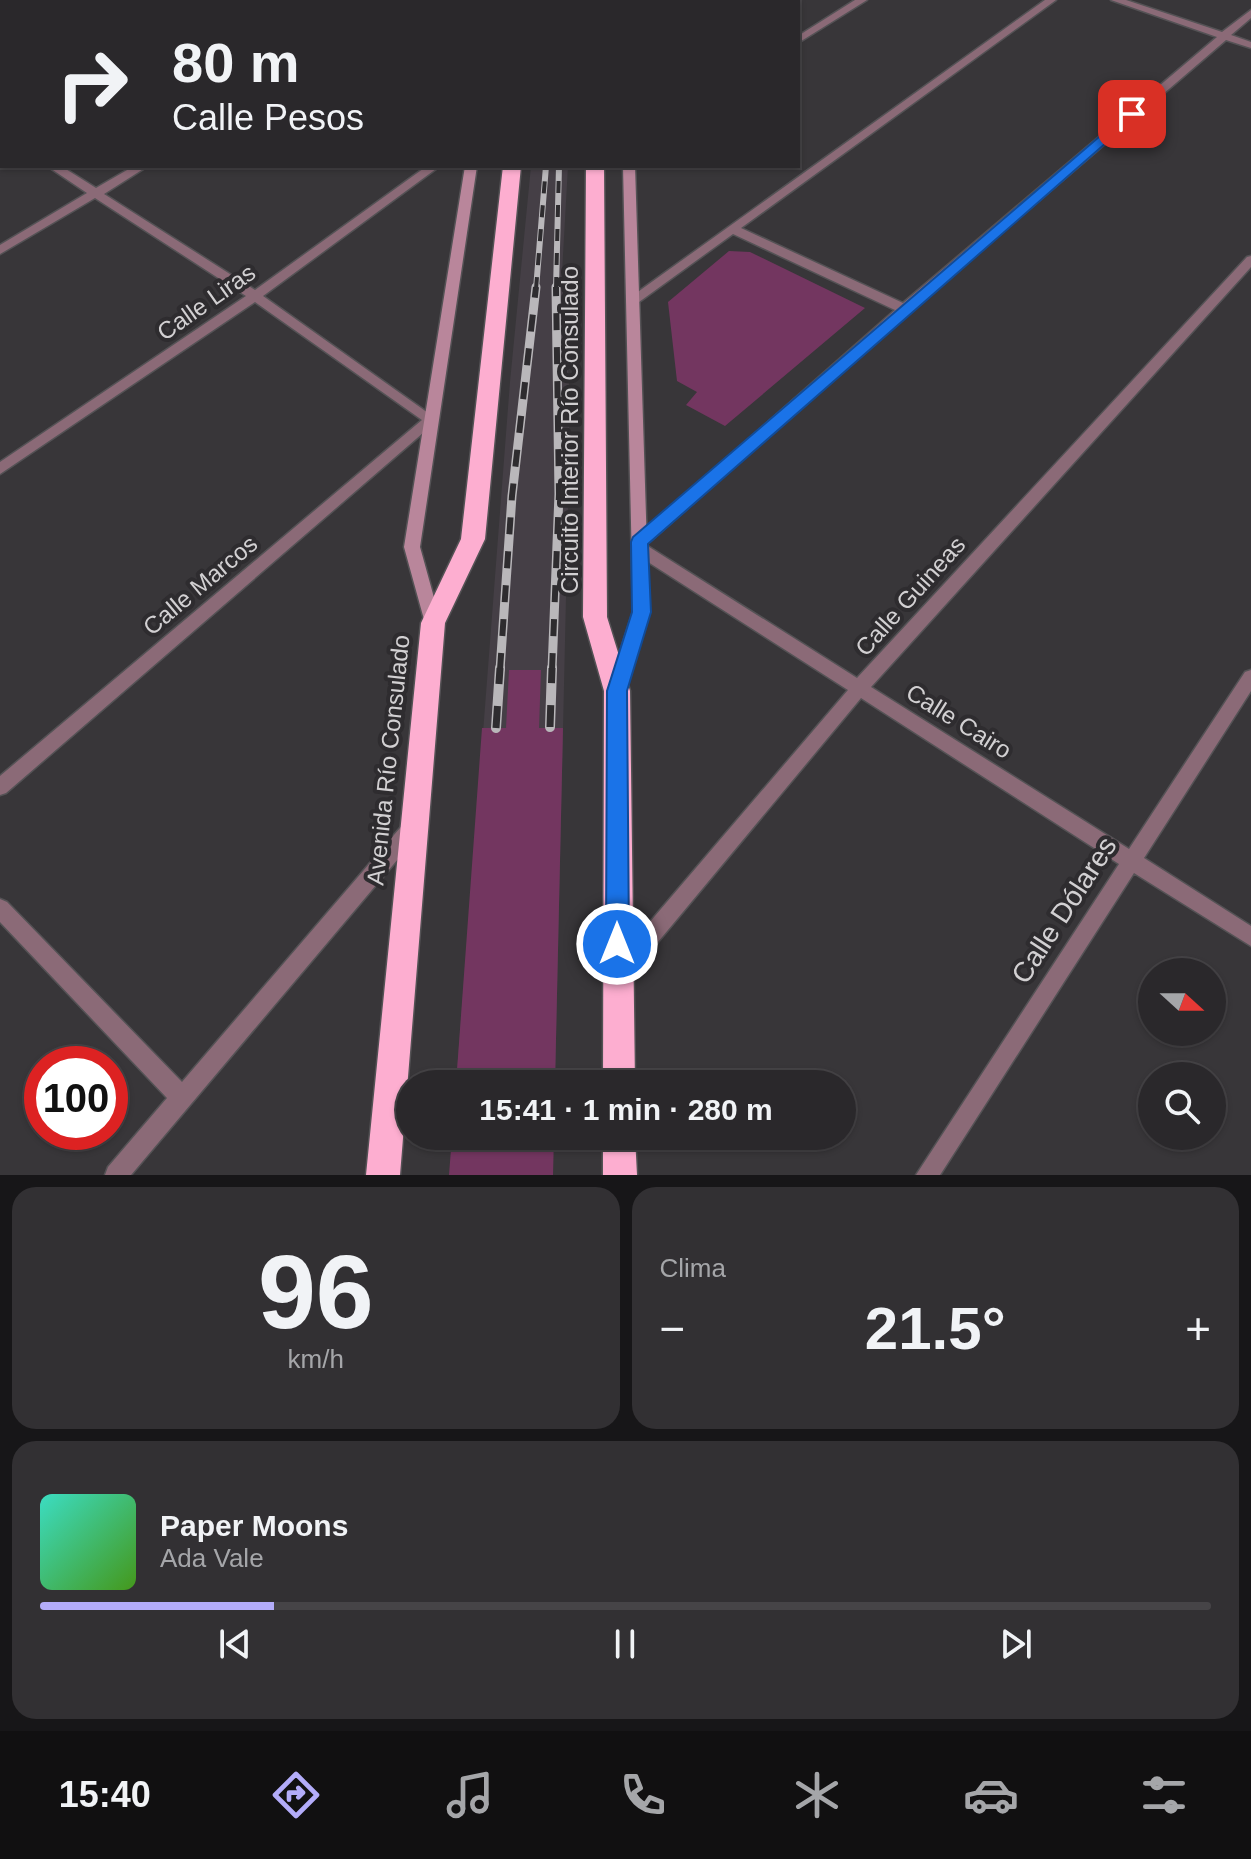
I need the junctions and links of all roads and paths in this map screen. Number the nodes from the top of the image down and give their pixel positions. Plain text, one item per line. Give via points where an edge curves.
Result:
1 (862, 0) edge
2 (1051, 0) edge
3 (1116, 0) edge
4 (1251, 13) edge
5 (1224, 36) junction
6 (800, 39) edge
7 (1251, 45) edge
8 (56, 168) edge
9 (139, 168) edge
10 (431, 168) edge
11 (471, 168) edge
12 (512, 168) edge
13 (595, 168) edge
14 (629, 168) edge
15 (94, 194) junction
16 (733, 229) junction
17 (0, 250) edge
18 (1251, 260) edge
19 (255, 296) junction
20 (634, 299) junction
21 (904, 309) junction
22 (431, 420) junction
23 (0, 469) edge
24 (640, 546) junction
25 (433, 623) junction
26 (1251, 677) edge
27 (860, 687) junction
28 (617, 691) junction
29 (0, 787) edge
30 (413, 827) junction
31 (1131, 858) junction
32 (0, 908) edge
33 (1251, 937) edge
34 (617, 976) junction
35 (619, 1070) edge
36 (183, 1099) junction
37 (619, 1150) edge
38 (116, 1175) edge
39 (383, 1175) edge
40 (620, 1175) edge
41 (927, 1175) edge

1 - 6 street
2 - 16 street
3 - 5 street
4 - 5 street
5 - 7 street
5 - 21 street
8 - 15 street
9 - 15 street
10 - 19 street, Calle Liras
11 - 22 main road, Avenida Río Consulado
12 - 25 highway via 473,539
13 - 28 highway, Circuito Interior Río Consulado via 595,617
14 - 20 main road
15 - 17 street
15 - 19 street
16 - 20 street
16 - 21 street
18 - 27 street, Calle Guineas
19 - 22 street
19 - 23 street, Calle Liras
20 - 24 main road
21 - 24 street
22 - 25 main road, Avenida Río Consulado via 412,547
22 - 29 street, Calle Marcos
24 - 27 street, Calle Cairo
24 - 28 main road via 641,612
25 - 30 highway, Avenida Río Consulado
26 - 31 street, Calle Dólares
27 - 31 street, Calle Cairo
27 - 34 street, Calle Guineas
28 - 34 highway
30 - 36 street
30 - 39 highway, Avenida Río Consulado
31 - 33 street, Calle Cairo
31 - 41 street, Calle Dólares
32 - 36 street
34 - 35 highway
36 - 38 street
37 - 40 highway

